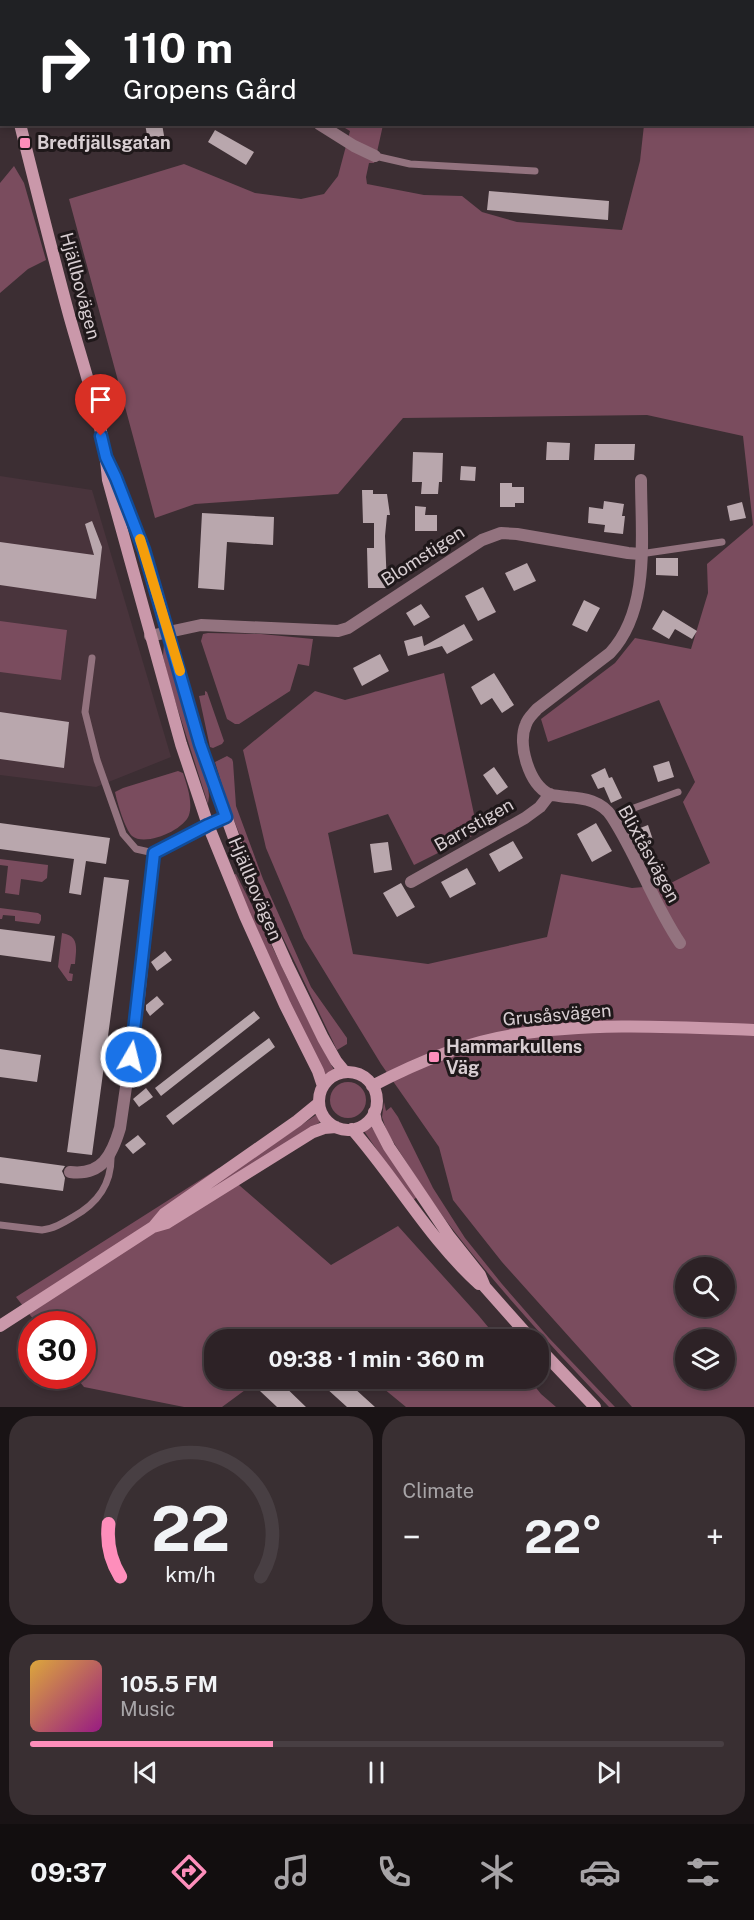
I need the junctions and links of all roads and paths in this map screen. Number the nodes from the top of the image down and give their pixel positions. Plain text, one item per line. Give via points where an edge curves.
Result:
1 (20, 126) edge
2 (322, 126) edge
3 (375, 156) joint
4 (535, 171) dead end
5 (106, 457) junction
6 (641, 480) dead end
7 (722, 542) dead end
8 (640, 554) junction
9 (169, 631) junction
10 (150, 636) junction
11 (93, 658) dead end
12 (678, 792) dead end
13 (550, 794) junction
14 (612, 816) junction
15 (226, 817) junction
16 (208, 825) junction
17 (154, 853) junction
18 (411, 882) dead end
19 (680, 943) dead end
20 (754, 1030) edge
21 (345, 1072) junction
22 (323, 1086) junction
23 (372, 1086) junction
24 (319, 1103) junction
25 (374, 1112) junction
26 (336, 1127) junction
27 (352, 1129) junction
28 (111, 1152) junction
29 (70, 1172) dead end
30 (0, 1225) edge
31 (153, 1227) junction
32 (485, 1287) junction
33 (0, 1326) edge
34 (522, 1329) edge
35 (549, 1359) edge
36 (595, 1407) edge

1 - 5 street, Hjällbovägen
2 - 3 street
3 - 4 lane via 410,164
5 - 9 street, Hjällbovägen via 144,550
5 - 10 street, Hjällbovägen via 108,480
6 - 8 street
7 - 8 lane, Blomstigen
8 - 9 street, Blomstigen via 501,533 482,540 338,631 216,625
8 - 13 street via 633,615 620,642 525,724 522,739 527,764
9 - 10 street, Blomstigen
9 - 15 street, Hjällbovägen via 200,744
10 - 16 street, Hjällbovägen
11 - 17 lane via 85,712 98,760 123,834 135,849
12 - 14 lane
13 - 14 street, Blixtåsvägen via 595,802
13 - 18 street, Barrstigen via 525,818
14 - 19 street, Blixtåsvägen
15 - 16 street
15 - 21 street, Hjällbovägen via 286,964 323,1038
16 - 17 street
16 - 22 street, Hjällbovägen
17 - 28 street via 126,1097
20 - 23 street, Grusåsvägen via 606,1026 511,1035 434,1057
21 - 22 street via 331,1077
21 - 23 street via 362,1076
22 - 24 street
23 - 25 street
24 - 26 street via 323,1116
24 - 31 street via 164,1214
25 - 27 street via 364,1125
25 - 32 street via 389,1147
26 - 27 street
26 - 31 street via 313,1132 167,1223
27 - 32 street via 428,1228
28 - 29 street via 102,1166 83,1173
28 - 30 lane via 104,1191 79,1214 42,1230
31 - 33 street
32 - 34 street
35 - 36 street

